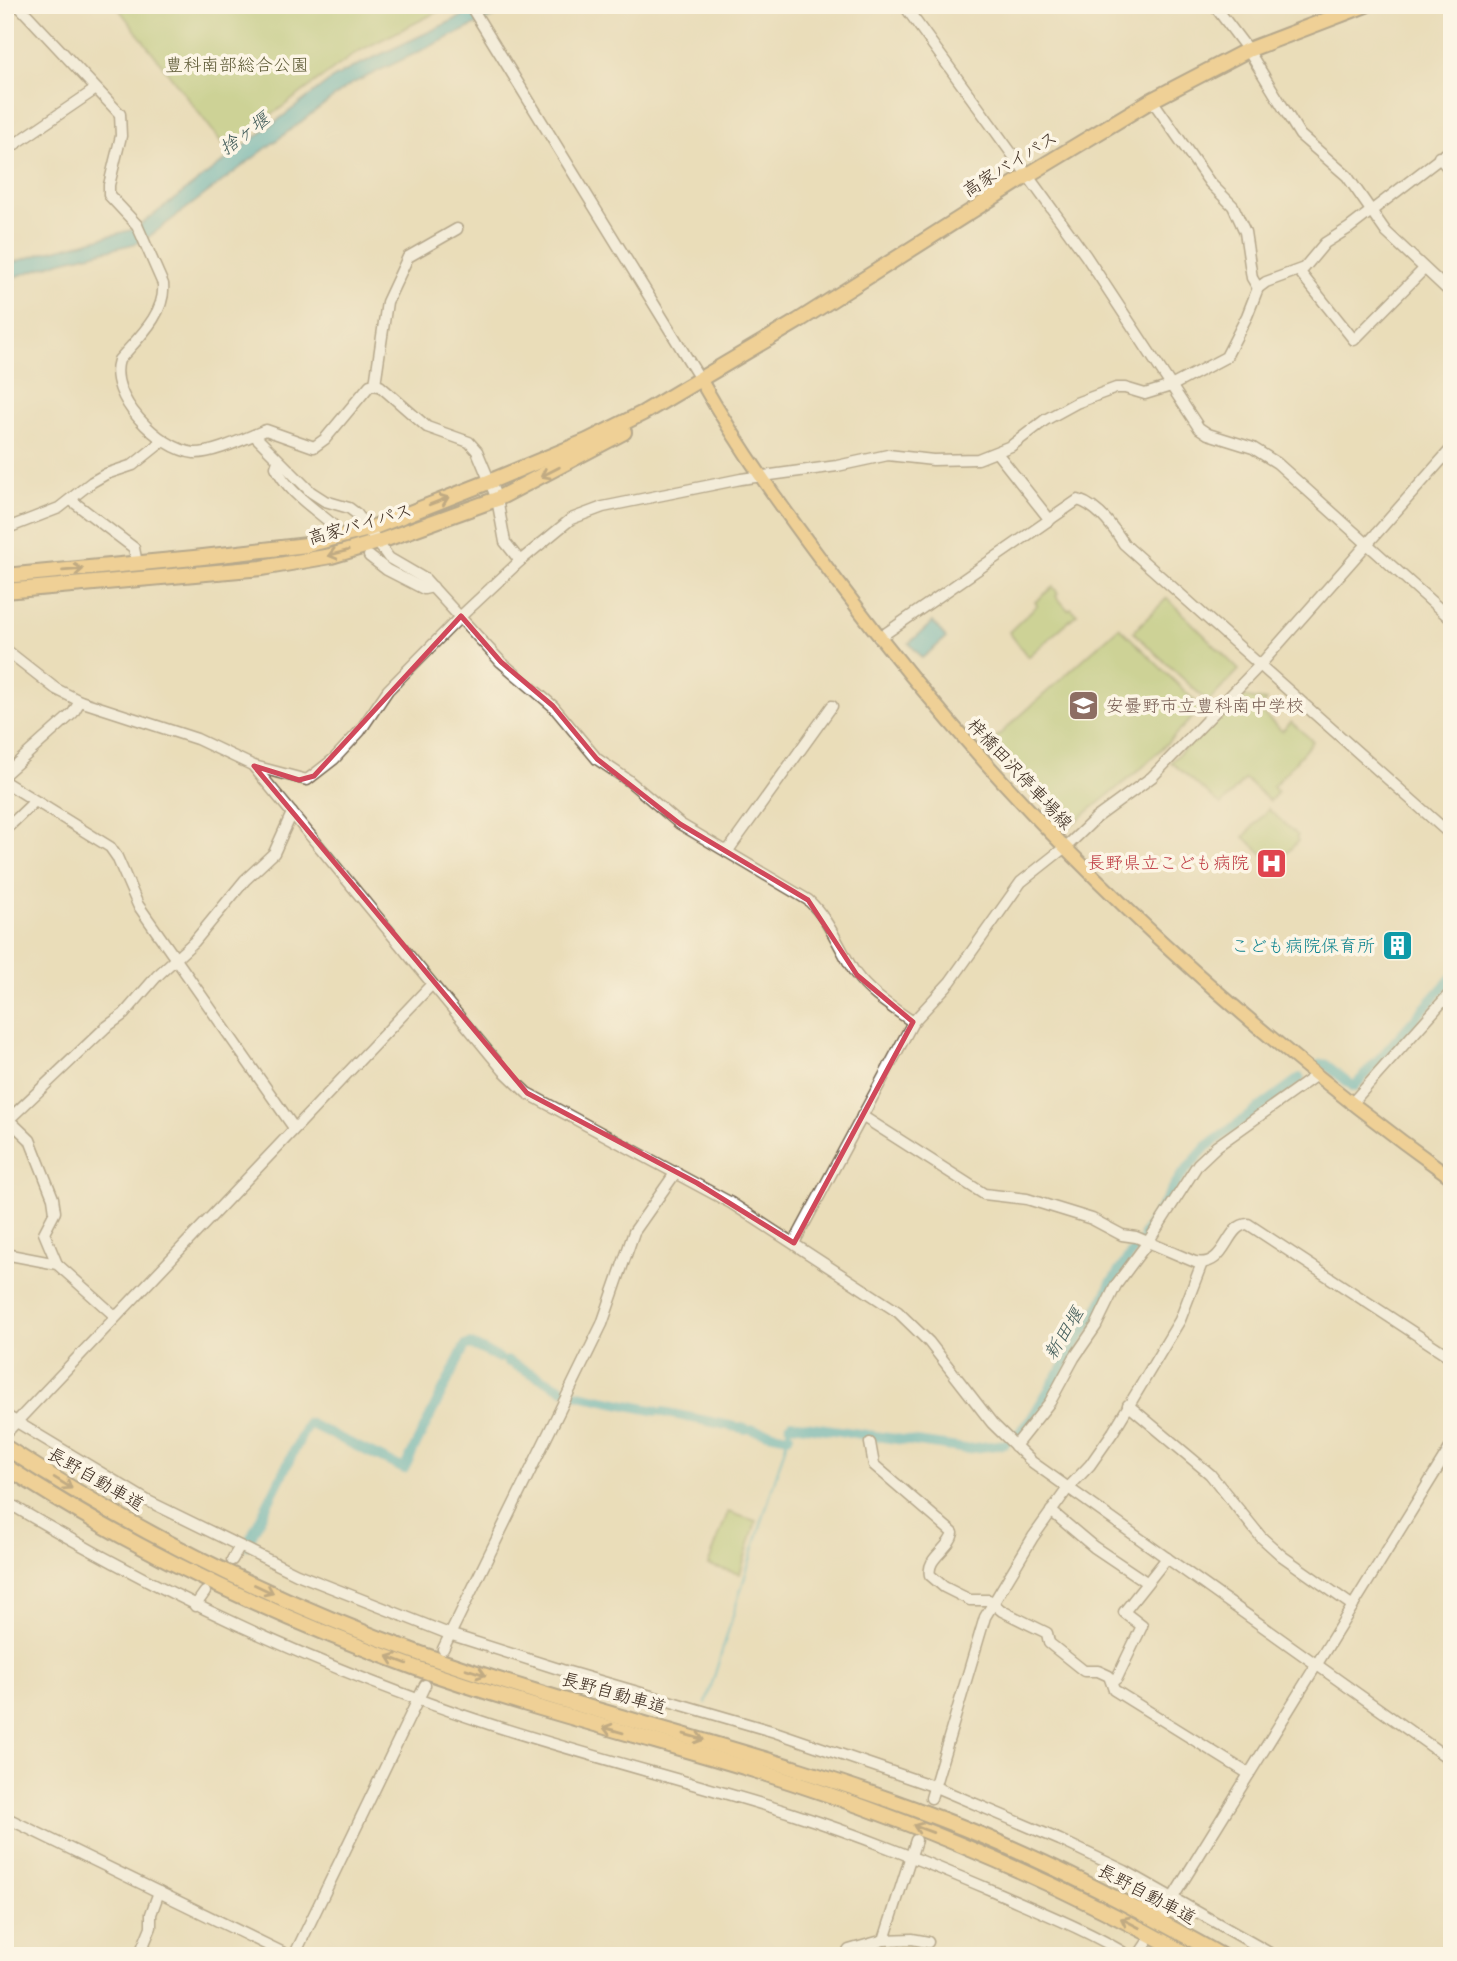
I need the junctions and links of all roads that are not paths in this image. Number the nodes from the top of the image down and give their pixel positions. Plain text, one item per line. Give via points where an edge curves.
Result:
1 (18, 5) edge
2 (904, 5) edge
3 (1214, 5) edge
4 (1366, 5) edge
5 (471, 7) edge
6 (1248, 50) junction
7 (96, 89) junction
8 (1152, 100) junction
9 (1452, 149) edge
10 (5, 150) edge
11 (1439, 157) junction
12 (1452, 173) edge
13 (1028, 175) junction
14 (1371, 210) junction
15 (457, 229) dead end
16 (1424, 269) junction
17 (1299, 271) junction
18 (1450, 286) edge
19 (1258, 288) junction
20 (695, 382) junction
21 (375, 384) junction
22 (1171, 386) junction
23 (254, 435) junction
24 (163, 442) junction
25 (1452, 448) edge
26 (997, 453) junction
27 (278, 461) junction
28 (762, 476) junction
29 (491, 481) junction
30 (497, 499) junction
31 (71, 500) junction
32 (1050, 520) junction
33 (332, 524) dead end
34 (369, 529) junction
35 (5, 530) edge
36 (378, 542) junction
37 (1367, 544) junction
38 (369, 556) dead end
39 (520, 561) junction
40 (137, 564) junction
41 (5, 576) edge
42 (433, 587) junction
43 (5, 592) edge
44 (461, 617) junction
45 (1452, 620) edge
46 (879, 638) junction
47 (5, 649) edge
48 (1260, 665) junction
49 (80, 701) junction
50 (832, 706) dead end
51 (254, 766) junction
52 (5, 774) edge
53 (5, 782) edge
54 (34, 802) junction
55 (292, 813) junction
56 (5, 830) edge
57 (1452, 836) edge
58 (1064, 848) junction
59 (727, 852) junction
60 (178, 959) junction
61 (432, 984) junction
62 (1452, 991) edge
63 (1442, 1002) junction
64 (1452, 1008) edge
65 (913, 1022) junction
66 (1315, 1076) junction
67 (1351, 1104) junction
68 (862, 1116) junction
69 (6, 1120) edge
70 (294, 1128) junction
71 (676, 1172) junction
72 (1452, 1178) edge
73 (794, 1242) junction
74 (1147, 1242) junction
75 (5, 1254) edge
76 (1202, 1263) junction
77 (57, 1264) junction
78 (115, 1316) junction
79 (1452, 1358) edge
80 (1128, 1405) junction
81 (5, 1415) edge
82 (15, 1422) junction
83 (5, 1434) edge
84 (870, 1443) dead end
85 (1452, 1445) edge
86 (1015, 1446) junction
87 (5, 1447) edge
88 (5, 1466) edge
89 (1068, 1488) junction
90 (5, 1500) edge
91 (1051, 1511) junction
92 (240, 1548) junction
93 (1167, 1558) junction
94 (232, 1560) dead end
95 (1146, 1582) junction
96 (205, 1592) dead end
97 (993, 1604) junction
98 (195, 1606) junction
99 (1353, 1606) junction
100 (449, 1634) junction
101 (443, 1649) dead end
102 (1317, 1665) junction
103 (1112, 1682) junction
104 (425, 1685) dead end
105 (418, 1700) junction
106 (1452, 1760) edge
107 (1249, 1774) junction
108 (933, 1786) junction
109 (930, 1798) dead end
110 (5, 1817) edge
111 (916, 1840) dead end
112 (911, 1856) junction
113 (159, 1892) junction
114 (1173, 1896) junction
115 (1164, 1912) dead end
116 (884, 1940) junction
117 (928, 1942) dead end
118 (1146, 1944) dead end
119 (139, 1956) edge
120 (292, 1956) edge
121 (845, 1956) edge
122 (1129, 1956) edge
123 (1138, 1956) edge
124 (1190, 1956) edge
125 (1222, 1956) edge
126 (1275, 1956) edge

1 - 7 street
2 - 13 street
3 - 6 street
4 - 6 highway, 高家バイパス
5 - 20 street
6 - 8 highway, 高家バイパス
6 - 14 street via 1300,135 1348,176
7 - 10 street
7 - 24 street via 120,114 121,136 109,195 137,227 164,293 155,317 119,360 117,376 129,406
8 - 13 highway, 高家バイパス
8 - 19 street via 1210,183 1233,206 1245,233 1252,278
9 - 11 street
11 - 12 street
11 - 14 street
13 - 20 highway, 高家バイパス
13 - 22 street
14 - 16 street via 1386,232
14 - 17 street via 1325,243
15 - 21 street via 408,257 387,302
16 - 17 street via 1354,340
16 - 18 street
17 - 19 street
19 - 22 street via 1226,357
20 - 28 main road, 梓橋田沢停車場線
20 - 29 highway, 高家バイパス via 587,441
20 -> 30 highway, 高家バイパス via 622,433
21 - 23 street via 320,444 308,445 266,429
21 - 29 street via 427,427 470,442
22 - 26 street via 1145,394 1116,388 1076,403
22 - 37 street via 1199,428 1253,448 1277,463
23 - 24 street via 195,453
23 - 27 street
24 - 31 street via 142,460 106,474
25 - 37 street
26 - 28 street via 959,460 888,455
26 - 32 street
27 - 33 street via 281,477 293,491
27 - 34 street via 319,498 358,513
28 - 39 street via 585,512
28 - 46 main road, 梓橋田沢停車場線
29 - 30 street
34 -> 29 highway, 高家バイパス
30 - 36 highway, 高家バイパス
30 - 39 street via 505,542
31 - 35 street
31 - 40 street via 134,548
32 - 46 street
32 - 48 street via 1078,500 1086,503 1124,544
34 - 36 street
34 - 40 highway, 高家バイパス via 307,545
36 - 42 street via 389,558
36 -> 43 highway, 高家バイパス via 262,568
37 - 45 street
37 - 48 street
38 - 42 street via 424,589
39 - 44 street
41 -> 40 highway, 高家バイパス
42 - 44 street
44 - 51 street via 388,690 360,731 314,776 299,780
44 - 59 street via 501,662 553,706 597,759 680,824
46 - 58 main road, 梓橋田沢停車場線 via 976,754
47 - 49 street via 56,689
48 - 57 street
48 - 58 street via 1152,776
49 - 51 street via 197,739
49 - 52 street via 73,713
50 - 59 street
51 - 55 street
53 - 54 street
54 - 56 street
54 - 60 street via 110,847 138,905
55 - 60 street via 274,853
55 - 61 street
58 - 65 street via 1028,874 950,982
58 - 66 main road, 梓橋田沢停車場線 via 1177,957
59 - 65 street via 820,910 857,975 875,996
60 - 69 street
60 - 70 street
61 - 70 street
61 - 71 street via 527,1093
62 - 63 street
63 - 64 street
63 - 67 street
65 - 68 street
66 - 67 main road, 梓橋田沢停車場線
66 - 74 street via 1206,1155
67 - 72 main road, 梓橋田沢停車場線
68 - 73 street
68 - 74 street via 984,1194 1027,1199
69 - 77 street via 30,1140 53,1198 55,1212 44,1233
70 - 78 street
71 - 73 street
71 - 100 street via 634,1232 602,1324
73 - 86 street via 915,1327
74 - 76 street
74 - 86 street via 1116,1285 1050,1402
75 - 77 street
76 - 79 street via 1219,1254 1239,1227 1248,1224
76 - 80 street via 1180,1320
77 - 78 street
78 - 82 street
80 - 89 street via 1102,1448
80 - 99 street via 1210,1474 1282,1556
81 - 82 street
82 - 83 street
82 - 92 street
84 - 97 street via 874,1465 953,1533 953,1539 930,1565 930,1576 970,1600
85 - 99 street
86 - 89 street
87 -> 125 highway, 長野自動車道 via 134,1524 336,1621 481,1674 761,1756 944,1820 1080,1880
124 -> 88 highway, 長野自動車道 via 1041,1879 914,1825 755,1770 475,1688 329,1633 139,1544
89 - 91 street
89 - 93 street
90 - 98 street
91 - 95 street
91 - 97 street
92 - 94 street
92 - 100 street
93 - 95 street
93 - 102 street
95 - 103 street via 1124,1612 1142,1626
96 - 98 street
97 - 103 street via 1047,1633 1049,1643 1084,1671 1098,1671
97 - 108 street via 985,1617
98 - 105 street via 273,1643
99 - 102 street
100 - 101 street
100 - 108 street via 775,1732
102 - 106 street
102 - 107 street
103 - 107 street via 1114,1690
104 - 105 street
105 - 112 street via 793,1814
105 - 120 street
107 - 114 street
108 - 109 street
108 - 114 street via 1060,1840
110 - 113 street
111 - 112 street
112 - 116 street
112 - 122 street
113 - 119 street
113 - 120 street
114 - 115 street
114 - 126 street
116 - 117 street
116 - 121 street via 849,1950
118 - 123 street

